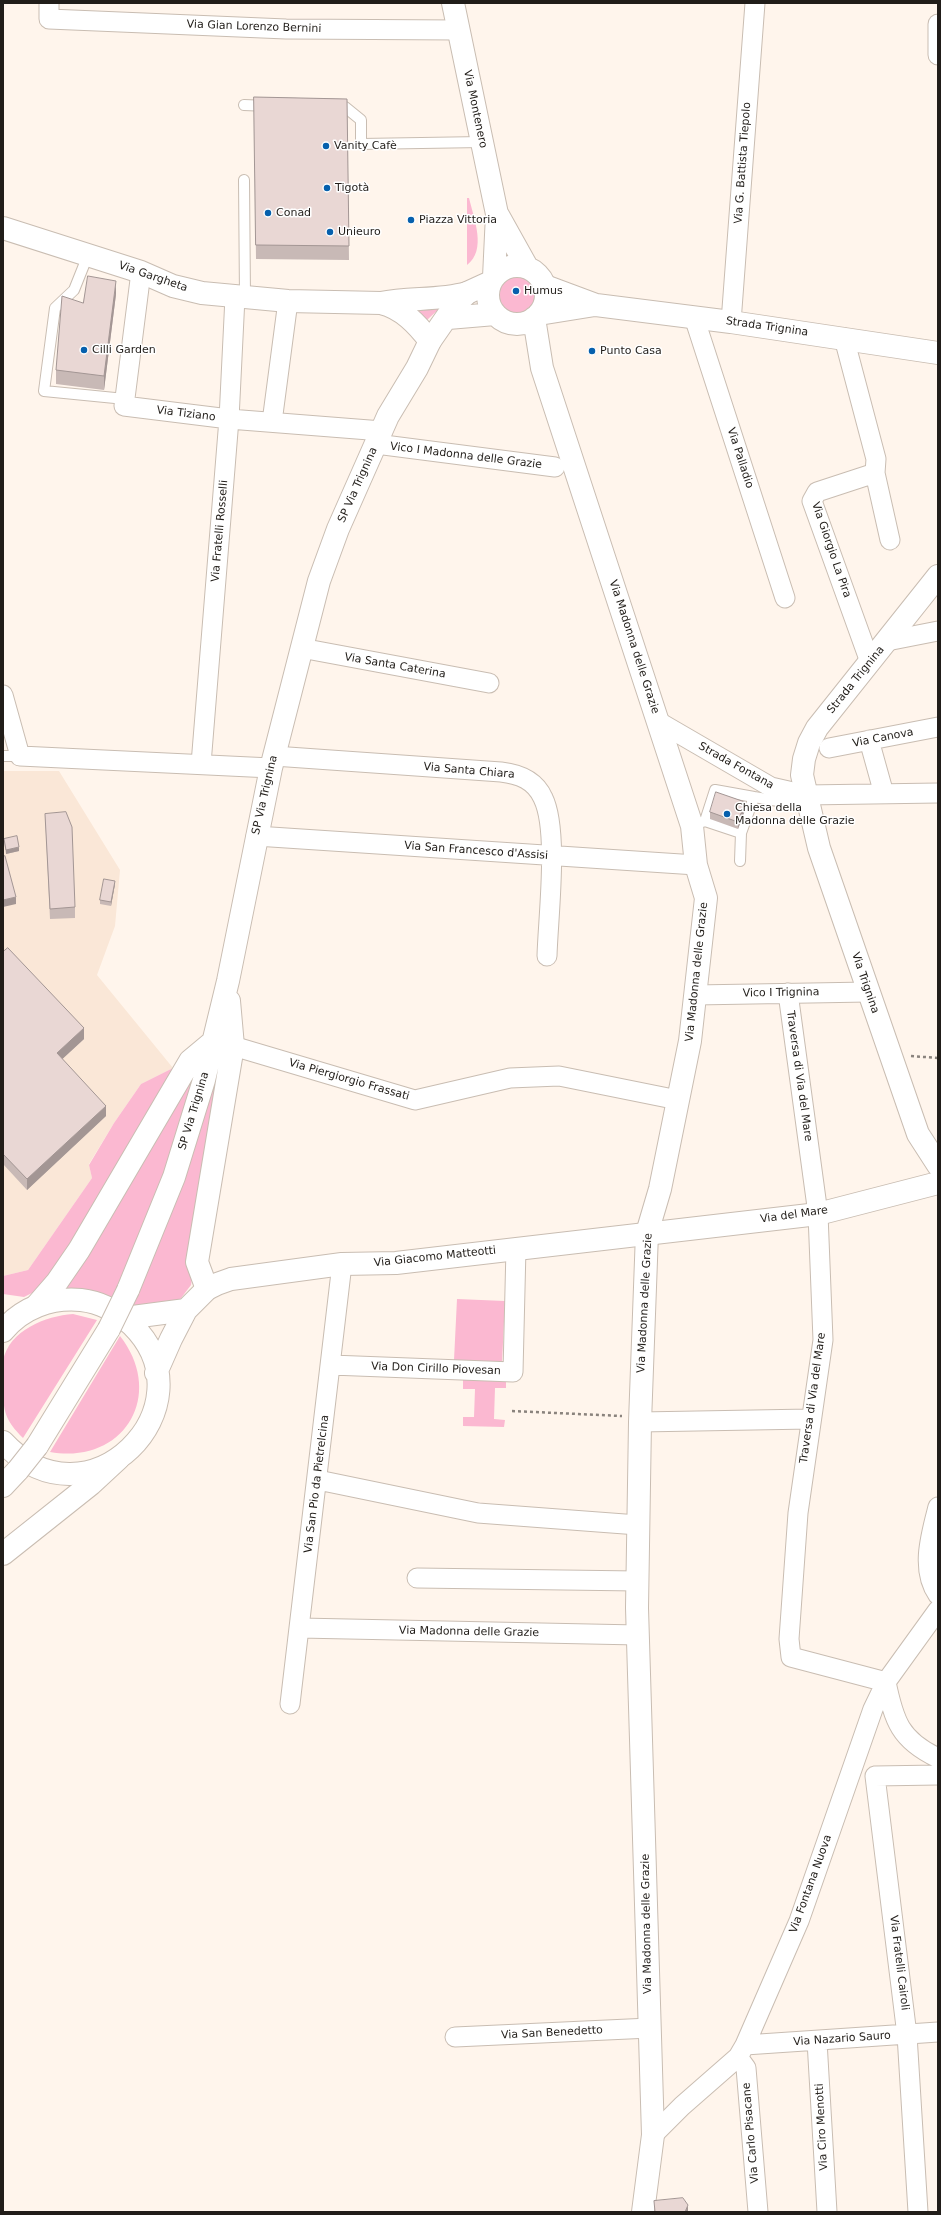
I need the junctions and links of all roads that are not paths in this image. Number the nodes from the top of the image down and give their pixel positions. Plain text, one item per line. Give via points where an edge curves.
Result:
1 (453, 3) edge
2 (755, 3) edge
3 (49, 11) edge
4 (938, 29) edge
5 (459, 30) junction
6 (938, 54) edge
7 (244, 106) dead end
8 (275, 106) edge
9 (321, 106) edge
10 (482, 142) junction
11 (244, 180) dead end
12 (497, 214) junction
13 (3, 228) edge
14 (88, 255) junction
15 (527, 267) junction
16 (141, 272) junction
17 (492, 280) junction
18 (545, 286) junction
19 (466, 293) junction
20 (240, 298) junction
21 (288, 301) junction
22 (381, 303) junction
23 (596, 305) junction
24 (495, 314) junction
25 (694, 317) junction
26 (448, 318) junction
27 (530, 319) junction
28 (731, 322) junction
29 (844, 338) junction
30 (430, 341) junction
31 (938, 354) edge
32 (125, 399) junction
33 (230, 419) junction
34 (272, 422) junction
35 (379, 438) junction
36 (555, 468) dead end
37 (875, 473) junction
38 (890, 540) dead end
39 (938, 576) edge
40 (785, 598) dead end
41 (938, 631) edge
42 (887, 641) junction
43 (300, 648) junction
44 (870, 662) junction
45 (489, 683) dead end
46 (3, 696) edge
47 (659, 722) junction
48 (938, 727) edge
49 (869, 740) junction
50 (829, 748) dead end
51 (12, 756) edge
52 (272, 762) junction
53 (201, 764) junction
54 (938, 793) edge
55 (884, 794) junction
56 (806, 795) junction
57 (754, 798) junction
58 (699, 823) junction
59 (741, 833) junction
60 (256, 836) junction
61 (551, 856) junction
62 (740, 861) dead end
63 (696, 865) junction
64 (547, 956) dead end
65 (868, 992) junction
66 (788, 993) junction
67 (696, 994) junction
68 (224, 1043) junction
69 (678, 1100) junction
70 (938, 1165) edge
71 (938, 1183) edge
72 (818, 1214) junction
73 (647, 1233) junction
74 (516, 1248) junction
75 (342, 1264) junction
76 (207, 1289) junction
77 (20, 1309) edge
78 (186, 1310) junction
79 (117, 1324) junction
80 (3, 1331) edge
81 (331, 1365) junction
82 (156, 1373) junction
83 (640, 1419) junction
84 (810, 1419) junction
85 (3, 1442) edge
86 (118, 1459) junction
87 (318, 1480) junction
88 (3, 1486) edge
89 (938, 1507) edge
90 (638, 1525) junction
91 (3, 1554) edge
92 (418, 1578) dead end
93 (637, 1581) junction
94 (938, 1595) edge
95 (938, 1610) edge
96 (300, 1628) junction
97 (638, 1635) junction
98 (886, 1682) junction
99 (290, 1704) dead end
100 (938, 1758) edge
101 (938, 1775) edge
102 (650, 2028) junction
103 (938, 2032) edge
104 (908, 2035) junction
105 (455, 2037) dead end
106 (817, 2042) junction
107 (742, 2051) junction
108 (653, 2135) junction
109 (643, 2212) edge
110 (758, 2212) edge
111 (827, 2212) edge
112 (918, 2212) edge

1 - 5 main road, Via Montenero
2 - 28 street, Via G. Battista Tiepolo
3 - 5 street, Via Gian Lorenzo Bernini via 286,29
4 - 6 street
5 - 10 main road, Via Montenero
7 - 8 lane
9 - 10 lane via 344,107 355,114 361,120 361,144
10 - 12 main road, Via Montenero
11 - 20 lane
12 - 15 main road
12 - 17 main road
13 - 14 main road, Via Gargheta
14 - 16 main road, Via Gargheta
14 - 32 lane via 74,290 55,308 44,391
15 - 17 main road via 509,267
15 - 18 main road via 541,278
16 - 20 main road, Via Gargheta via 173,286
16 - 32 street
17 - 19 main road
17 - 24 main road via 488,299
18 - 23 main road, Strada Trignina
18 - 27 main road via 544,305
19 - 22 main road via 448,298 400,299
19 - 26 main road, SP Via Trignina
20 - 21 main road, Via Gargheta
20 - 33 street, Via Fratelli Rosselli
21 - 22 main road, Via Gargheta
21 - 34 street
22 - 30 main road via 402,312
23 - 25 main road, Strada Trignina
23 - 27 main road, Strada Trignina
24 - 26 main road
24 - 27 main road via 501,319
25 - 28 main road, Strada Trignina
25 - 40 street, Via Palladio
26 - 30 main road, SP Via Trignina
27 - 47 main road, Via Madonna delle Grazie via 542,368
28 - 29 main road, Strada Trignina
29 - 31 main road, Strada Trignina
29 - 37 street via 876,459
30 - 35 main road, SP Via Trignina via 388,416
32 - 33 street, Via Tiziano via 124,406
33 - 34 street, Via Tiziano
33 - 53 street, Via Fratelli Rosselli
34 - 35 street, Via Tiziano
35 - 36 street, Vico I Madonna delle Grazie
35 - 43 main road, SP Via Trignina via 338,529 319,581
37 - 38 street
37 - 44 street, Via Giorgio La Pira via 817,492 812,501
39 - 42 main road, Strada Trignina
41 - 42 street
42 - 44 main road, Strada Trignina
43 - 45 street, Via Santa Caterina
43 - 52 main road, SP Via Trignina
44 - 56 main road, Strada Trignina via 817,728 809,743 802,775
46 - 51 street
47 - 56 street, Strada Fontana via 771,787
47 - 58 main road, Via Madonna delle Grazie
48 - 49 street, Via Canova
49 - 50 street, Via Canova
49 - 55 street
51 - 53 street, Via Santa Chiara
52 - 53 street, Via Santa Chiara
52 - 60 main road, SP Via Trignina
52 - 61 street, Via Santa Chiara via 518,774 530,781 543,796 549,815
54 - 55 street, Strada Fontana
55 - 56 street, Strada Fontana
56 - 57 lane via 796,804
56 - 65 main road, Via Trignina via 819,848
57 - 58 lane via 715,790
57 - 59 lane
58 - 59 lane
58 - 63 main road, Via Madonna delle Grazie
59 - 62 lane
60 - 61 street, Via San Francesco d'Assisi
60 - 68 main road, SP Via Trignina via 228,981
61 - 63 street, Via San Francesco d'Assisi
61 - 64 street, Via Santa Chiara
63 - 67 main road, Via Madonna delle Grazie via 706,898
65 - 66 street, Vico I Trignina
65 - 70 main road, Via Trignina via 918,1134
66 - 67 street, Vico I Trignina
66 - 72 street, Traversa di Via del Mare
67 - 69 main road, Via Madonna delle Grazie
68 - 69 street, Via Piergiorgio Frassati via 416,1100 510,1078 559,1076
68 - 76 main road via 198,1262
68 - 77 main road via 190,1061 57,1282
68 - 79 main road, SP Via Trignina, bridge via 204,1080 174,1177 128,1290
69 - 73 main road, Via Madonna delle Grazie via 660,1189
71 - 72 main road, Via del Mare
72 - 73 main road, Via del Mare
72 - 84 street, Traversa di Via del Mare via 823,1340
73 - 74 main road, Via Giacomo Matteotti
73 - 83 main road, Via Madonna delle Grazie
74 - 75 main road, Via Giacomo Matteotti via 396,1263
74 - 81 street, Via Don Cirillo Piovesan via 513,1372
75 - 76 main road, Via Giacomo Matteotti via 230,1279
75 - 81 street, Via San Pio da Pietrelcina
76 - 78 main road, Via Giacomo Matteotti
77 - 79 main road via 60,1300 83,1300 112,1310
77 - 80 main road
78 - 79 main road
78 - 82 main road, Via Giacomo Matteotti
79 - 82 main road via 146,1343
79 - 88 main road, bridge via 37,1446
81 - 87 street, Via San Pio da Pietrelcina
82 - 86 main road via 155,1406 150,1422 131,1449
83 - 84 street
83 - 90 main road, Via Madonna delle Grazie
84 - 98 street, Traversa di Via del Mare via 798,1513 789,1639 791,1657
85 - 86 main road via 25,1461 55,1472 88,1472
86 - 91 main road via 91,1484
87 - 90 street via 478,1513
87 - 96 street, Via San Pio da Pietrelcina
89 - 94 street via 931,1535 928,1566
90 - 93 main road, Via Madonna delle Grazie
92 - 93 street
93 - 97 main road, Via Madonna delle Grazie
95 - 98 street, Via Fontana Nuova
96 - 97 street, Via Madonna delle Grazie
96 - 99 street, Via San Pio da Pietrelcina
97 - 102 main road, Via Madonna delle Grazie
98 - 100 street via 895,1721 905,1736 921,1750
98 - 107 street, Via Fontana Nuova via 872,1709 799,1921
101 - 104 street, Via Fratelli Cairoli via 875,1776
102 - 105 street, Via San Benedetto
102 - 108 main road, Via Madonna delle Grazie
103 - 104 street, Via Nazario Sauro
104 - 106 street, Via Nazario Sauro
104 - 112 street, Via Fratelli Cairoli
106 - 107 street, Via Nazario Sauro
106 - 111 street, Via Ciro Menotti
107 - 108 street, Via Fontana Nuova
107 - 110 street, Via Carlo Pisacane via 746,2068
108 - 109 main road, Via Madonna delle Grazie

